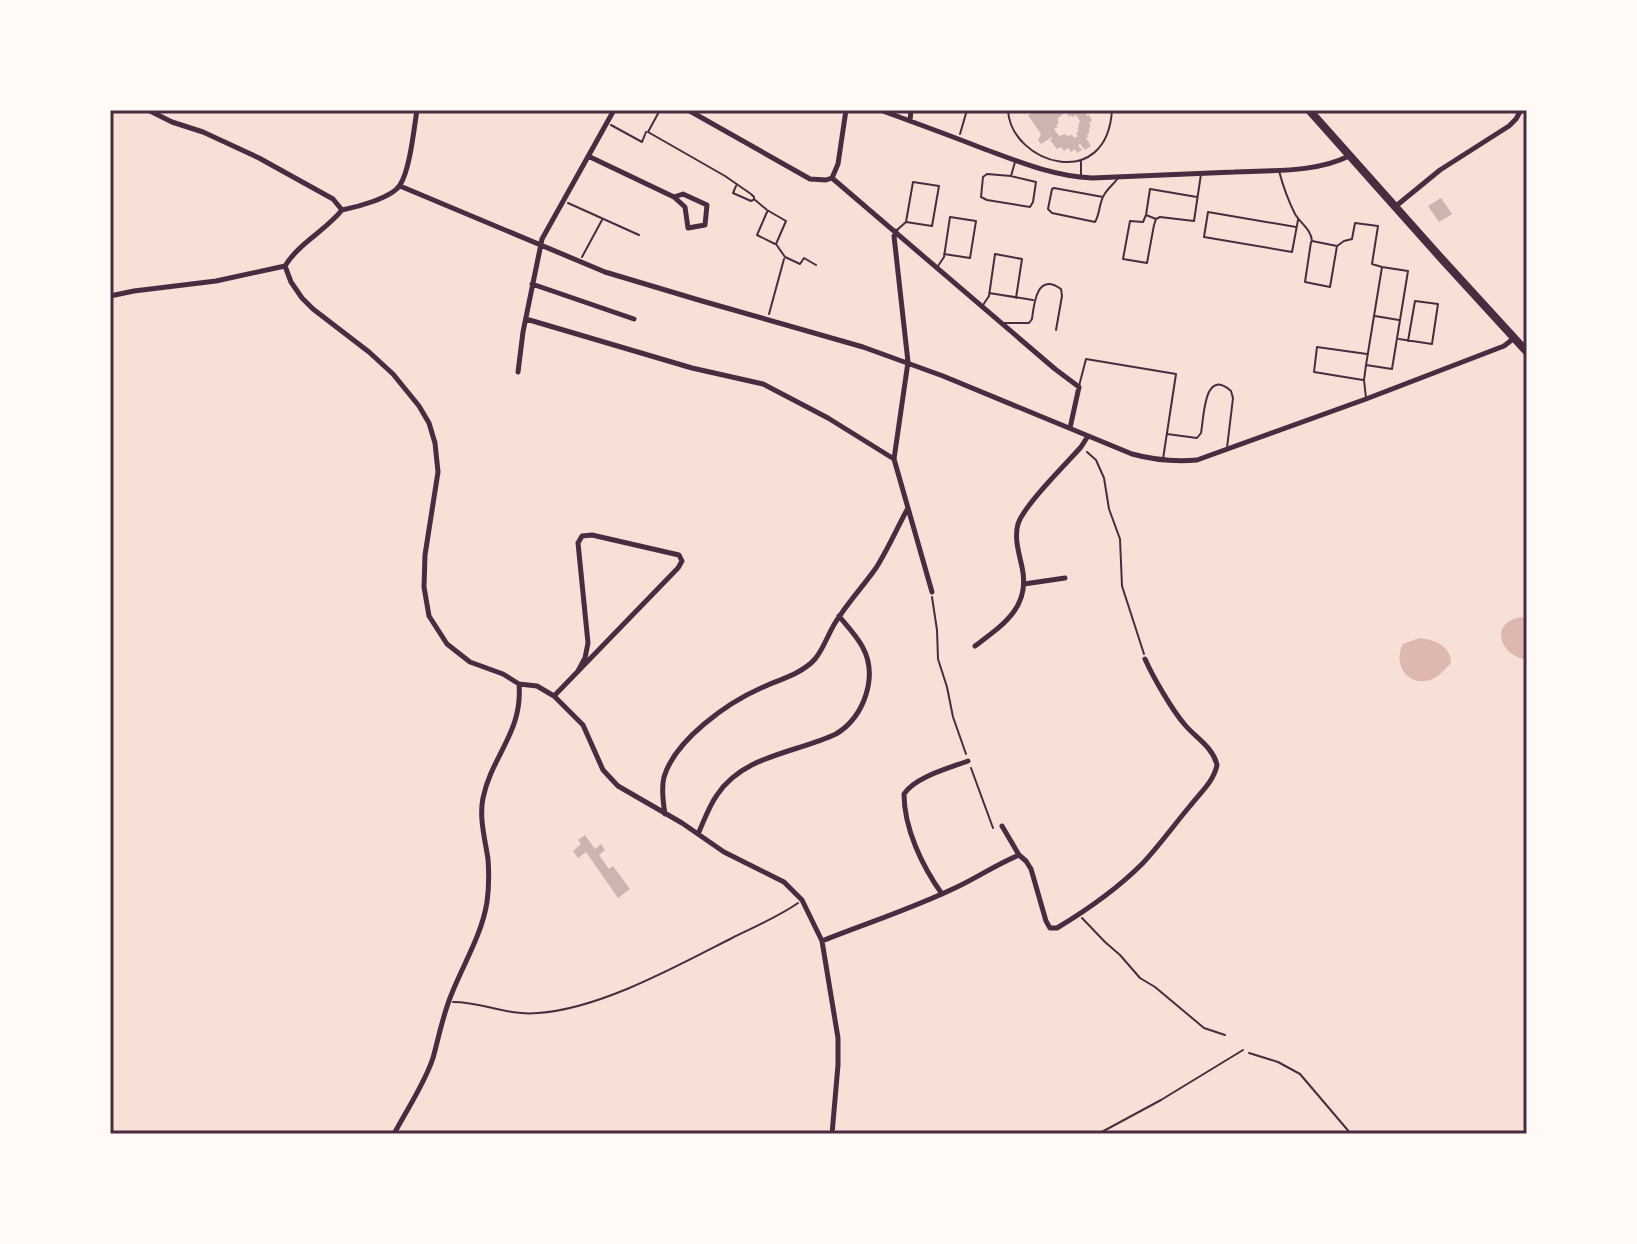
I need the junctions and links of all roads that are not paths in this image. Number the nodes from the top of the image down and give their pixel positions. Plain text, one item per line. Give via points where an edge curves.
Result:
1 (148, 110) edge
2 (417, 110) edge
3 (614, 110) edge
4 (688, 110) edge
5 (846, 110) edge
6 (880, 110) edge
7 (911, 110) edge
8 (1011, 110) edge
9 (1112, 110) edge
10 (1309, 110) edge
11 (1521, 110) edge
12 (910, 121) junction
13 (1350, 155) junction
14 (588, 156) junction
15 (1016, 160) junction
16 (1081, 161) junction
17 (1279, 170) junction
18 (1201, 173) junction
19 (1011, 176) junction
20 (1081, 177) junction
21 (1118, 177) junction
22 (832, 178) junction
23 (400, 186) junction
24 (674, 197) junction
25 (1103, 197) junction
26 (1198, 197) junction
27 (1395, 206) junction
28 (342, 210) junction
29 (1146, 215) junction
30 (1156, 219) junction
31 (1298, 219) junction
32 (906, 222) junction
33 (1296, 227) junction
34 (896, 231) junction
35 (1312, 241) junction
36 (540, 245) junction
37 (1337, 246) junction
38 (944, 254) junction
39 (285, 266) junction
40 (938, 267) junction
41 (1382, 267) junction
42 (532, 284) junction
43 (989, 293) junction
44 (110, 296) edge
45 (1016, 298) junction
46 (1035, 301) junction
47 (982, 306) junction
48 (1375, 316) junction
49 (526, 319) junction
50 (634, 319) dead end
51 (1400, 320) junction
52 (1002, 323) junction
53 (1056, 330) dead end
54 (1398, 339) junction
55 (1513, 339) junction
56 (1408, 341) junction
57 (1525, 346) edge
58 (1368, 355) junction
59 (908, 362) junction
60 (1366, 365) junction
61 (518, 372) dead end
62 (1364, 380) junction
63 (1079, 387) junction
64 (1366, 399) junction
65 (1070, 428) junction
66 (1167, 434) junction
67 (1088, 436) junction
68 (1227, 449) junction
69 (894, 459) junction
70 (1163, 460) junction
71 (908, 508) junction
72 (1065, 578) dead end
73 (1024, 584) junction
74 (932, 592) road end
75 (839, 616) junction
76 (975, 646) dead end
77 (1145, 659) road end
78 (578, 671) junction
79 (519, 684) junction
80 (554, 696) junction
81 (968, 761) road end
82 (665, 814) junction
83 (1002, 826) dead end
84 (698, 834) junction
85 (1019, 855) junction
86 (942, 894) junction
87 (822, 941) junction
88 (394, 1134) edge
89 (832, 1134) edge

1 - 28 street via 259,158 333,199
2 - 23 street
3 - 14 street
4 - 22 street via 810,179
5 - 22 street
6 - 12 street
7 - 12 street
8 - 16 lane via 1008,115 1017,133 1032,150 1062,162
9 - 16 lane via 1104,143
10 - 13 main road
11 - 27 street via 1509,126
12 - 15 street
13 - 17 street via 1335,163
13 - 27 main road
14 - 24 street
14 - 36 street
15 - 19 lane
15 - 20 street
16 - 20 lane
17 - 18 street
17 - 31 lane
18 - 21 street
18 - 26 lane
19 - 19 lane via 987,174 981,197 1030,207 1036,182
20 - 21 street
21 - 25 lane
22 - 34 street
23 - 28 street
23 - 36 street
24 - 24 street via 683,194 707,205 705,225 688,228 685,207
25 - 25 lane via 1095,222 1048,209 1054,188
26 - 29 lane via 1150,189
26 - 30 lane via 1194,221
27 - 55 main road
28 - 39 street
29 - 30 lane
29 - 30 lane via 1143,222 1130,221 1123,259 1147,263
31 - 33 lane
31 - 35 lane
32 - 32 lane via 932,226 939,186 913,182
32 - 34 lane
33 - 33 lane via 1208,212 1204,237 1292,252
34 - 40 street
34 - 59 street
35 - 37 lane
35 - 37 lane via 1305,282 1317,285 1330,287
36 - 42 street
36 - 59 street via 648,286
37 - 41 lane via 1352,239 1355,223 1378,226 1372,264
38 - 38 lane via 950,217 976,221 970,258
38 - 40 lane
39 - 44 street
39 - 79 street via 309,305 381,363 425,416 437,462 425,562 429,616 458,654
40 - 47 street
41 - 48 lane
41 - 51 lane via 1408,271
42 - 49 street
42 - 50 street
43 - 45 lane
43 - 45 lane via 995,254 1022,259
43 - 47 lane
45 - 46 lane
46 - 52 lane via 1029,323
46 - 53 lane via 1045,285 1061,289
47 - 52 street
48 - 51 lane
48 - 58 lane
49 - 61 street
49 - 69 street via 763,384
51 - 54 lane
52 - 63 street
54 - 56 lane
54 - 60 lane via 1392,369
55 - 57 main road
55 - 64 street
56 - 56 lane via 1432,344 1438,304 1415,301
58 - 60 lane
58 - 62 lane via 1317,347 1314,372
59 - 65 street
59 - 69 street
60 - 62 lane
62 - 64 lane
63 - 65 street
63 - 66 lane via 1086,359 1176,374
64 - 68 street
65 - 67 street
66 - 68 lane via 1197,438 1209,391 1221,385 1233,398
66 - 70 lane
67 - 70 street
67 - 73 street via 1019,522
68 - 70 street via 1197,460
69 - 71 street
71 - 74 street
71 - 75 street via 876,567
72 - 73 street
73 - 76 street via 1012,616
75 - 82 street via 811,663 724,707 681,749 663,782
75 - 84 street via 861,644 868,664 868,686 856,716 836,734 738,772 714,798
77 - 85 street via 1183,722 1215,757 1216,771 1141,864 1057,928 1046,921 1031,869
78 - 78 street via 678,568 679,555 582,536 578,543 588,643
78 - 80 street
79 - 80 street
79 - 88 street via 515,725 482,803 489,883 483,919 448,1002 423,1082
80 - 82 street via 583,725 612,781
81 - 86 street via 917,782 904,794 913,838
82 - 84 street
83 - 85 street
84 - 87 street via 784,882 802,900
85 - 86 street
86 - 87 street
87 - 89 street via 838,1038

